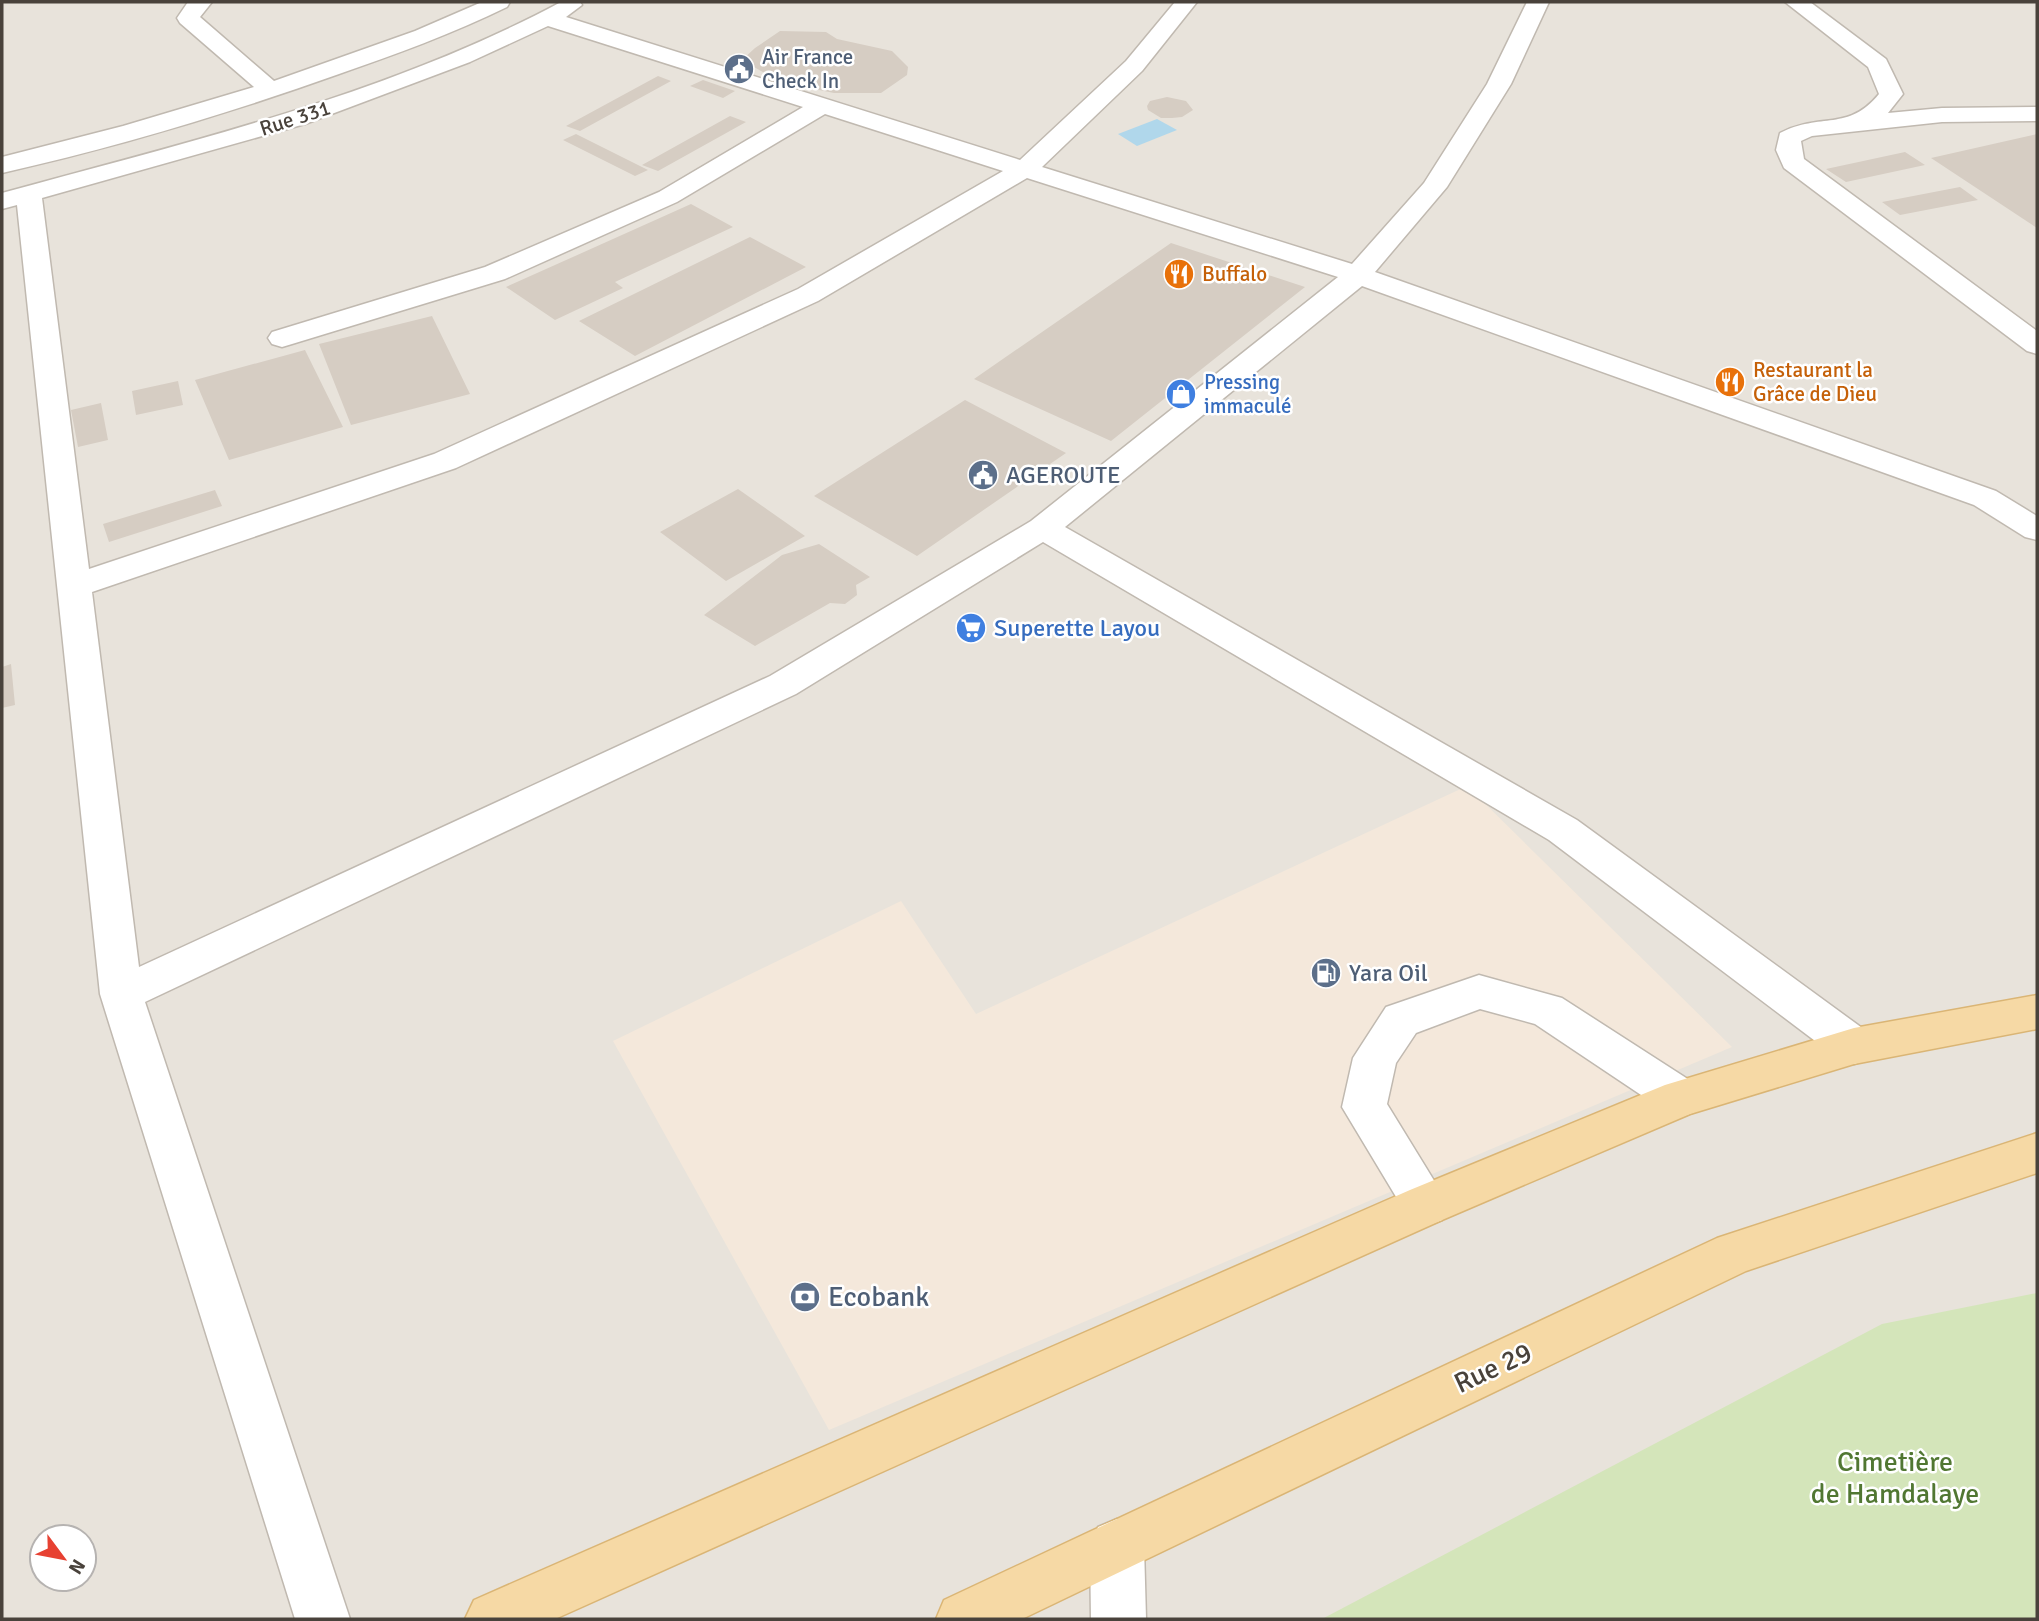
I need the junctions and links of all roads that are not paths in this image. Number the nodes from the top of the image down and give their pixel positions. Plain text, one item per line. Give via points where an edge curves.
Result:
1 (201, 2) edge
2 (499, 2) edge
3 (576, 2) edge
4 (1186, 2) edge
5 (1538, 2) edge
6 (1796, 2) edge
7 (547, 18) junction
8 (272, 91) junction
9 (823, 105) junction
10 (2037, 114) edge
11 (1859, 122) junction
12 (2, 165) edge
13 (1024, 169) junction
14 (15, 198) edge
15 (1358, 275) junction
16 (282, 338) dead end
17 (2037, 345) edge
18 (1043, 528) junction
19 (2037, 530) edge
20 (73, 586) junction
21 (121, 994) junction
22 (2037, 1012) edge
23 (1854, 1046) junction
24 (1681, 1098) junction
25 (2037, 1153) edge
26 (1426, 1205) junction
27 (1117, 1546) junction
28 (323, 1619) edge
29 (493, 1619) edge
30 (963, 1619) edge
31 (1119, 1619) edge

1 - 8 street via 188,18
2 - 8 street, Rue 331
3 - 7 street, Rue 331
4 - 13 street via 1135,66
5 - 15 street via 1499,85 1434,187
6 - 11 street via 1878,64 1891,94 1875,114
7 - 9 street
7 - 14 street, Rue 331 via 463,57 296,120
8 - 12 street, Rue 331
9 - 13 street
9 - 16 street via 668,197 495,273
10 - 11 street
11 - 17 street via 1806,129 1789,138 1793,163
13 - 15 street
13 - 20 street via 808,295 445,461
14 - 20 street
15 - 18 street
15 - 19 street via 1985,498
18 - 21 street via 783,685
18 - 23 street via 1563,830
20 - 21 street
21 - 28 street
22 - 23 main road
23 - 24 main road
24 - 26 main road
24 - 26 street via 1547,1010 1479,992 1401,1020 1375,1058 1364,1107
25 - 27 main road, Rue 29 via 1734,1253
26 - 29 main road
27 - 30 main road, Rue 29
27 - 31 street

